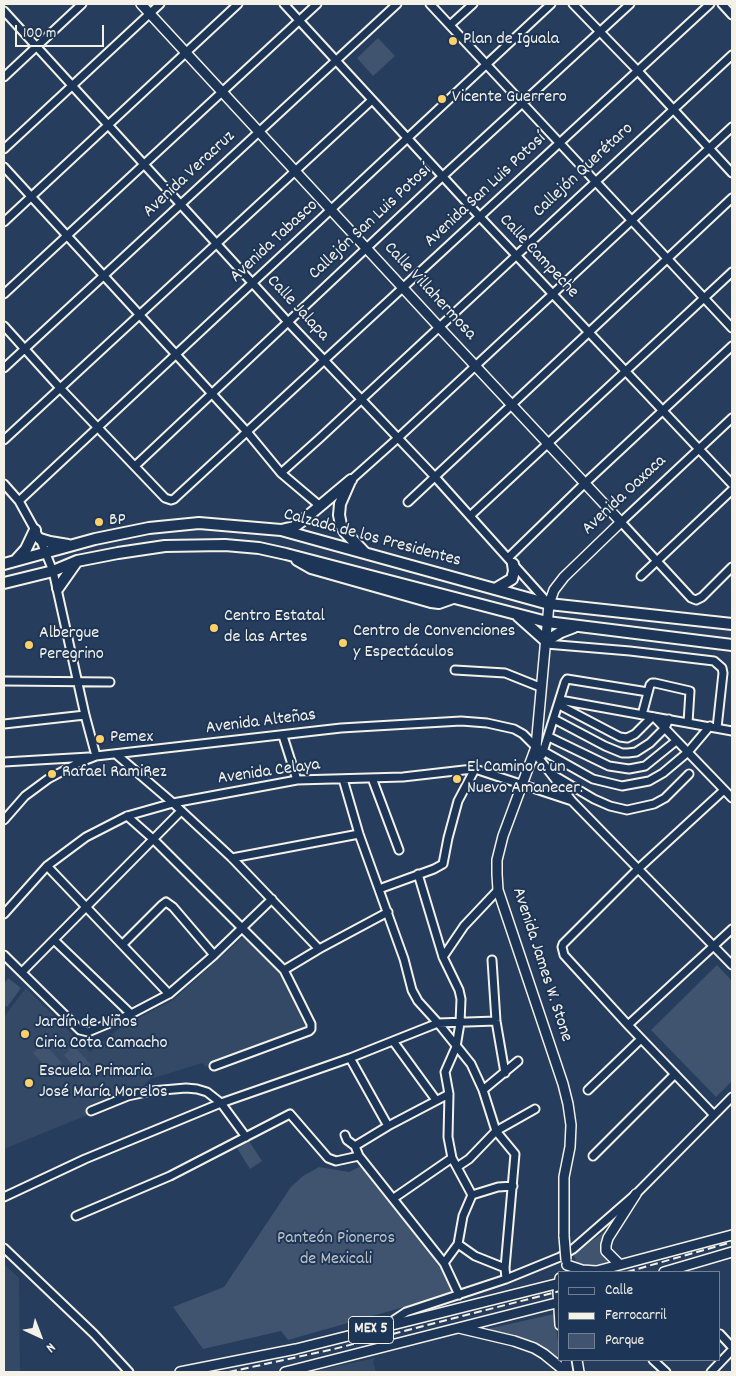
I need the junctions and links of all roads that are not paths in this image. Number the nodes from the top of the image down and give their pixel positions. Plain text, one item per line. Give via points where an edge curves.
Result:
1 (82, 4) edge
2 (141, 4) edge
3 (160, 4) edge
4 (238, 4) edge
5 (284, 4) edge
6 (317, 4) edge
7 (397, 4) edge
8 (430, 4) edge
9 (473, 4) edge
10 (551, 4) edge
11 (573, 4) edge
12 (630, 4) edge
13 (710, 4) edge
14 (722, 4) edge
15 (4, 11) edge
16 (150, 13) junction
17 (732, 15) edge
18 (299, 20) junction
19 (450, 25) junction
20 (600, 32) junction
21 (36, 47) junction
22 (185, 53) junction
23 (732, 55) edge
24 (336, 60) junction
25 (487, 65) junction
26 (638, 71) junction
27 (4, 77) edge
28 (72, 85) junction
29 (222, 93) junction
30 (372, 100) junction
31 (523, 102) junction
32 (673, 109) junction
33 (109, 125) junction
34 (732, 127) edge
35 (258, 132) junction
36 (408, 138) junction
37 (560, 142) junction
38 (710, 148) junction
39 (4, 149) edge
40 (144, 164) junction
41 (4, 168) edge
42 (295, 172) junction
43 (732, 173) edge
44 (443, 176) junction
45 (595, 181) junction
46 (31, 197) junction
47 (732, 198) edge
48 (181, 205) junction
49 (331, 210) junction
50 (480, 217) junction
51 (632, 220) junction
52 (4, 222) edge
53 (66, 236) junction
54 (217, 244) junction
55 (366, 249) junction
56 (516, 255) junction
57 (667, 259) junction
58 (732, 272) edge
59 (104, 276) junction
60 (253, 283) junction
61 (403, 288) junction
62 (4, 294) edge
63 (552, 294) junction
64 (704, 298) junction
65 (139, 316) junction
66 (288, 322) junction
67 (4, 326) edge
68 (439, 327) junction
69 (732, 328) edge
70 (590, 333) junction
71 (732, 346) edge
72 (24, 349) junction
73 (176, 355) junction
74 (325, 361) junction
75 (475, 366) junction
76 (4, 368) edge
77 (626, 371) junction
78 (60, 388) junction
79 (212, 394) junction
80 (362, 399) junction
81 (512, 405) junction
82 (662, 410) junction
83 (732, 418) edge
84 (98, 428) junction
85 (248, 433) junction
86 (398, 438) junction
87 (4, 440) edge
88 (548, 443) junction
89 (699, 449) junction
90 (135, 466) junction
91 (281, 473) junction
92 (434, 477) junction
93 (351, 480) junction
94 (585, 483) junction
95 (4, 484) edge
96 (732, 484) edge
97 (732, 490) edge
98 (19, 501) junction
99 (408, 502) dead end
100 (320, 506) junction
101 (470, 516) junction
102 (621, 522) junction
103 (281, 530) junction
104 (38, 534) junction
105 (72, 546) junction
106 (46, 553) junction
107 (366, 554) junction
108 (16, 560) junction
109 (657, 560) junction
110 (77, 561) junction
111 (510, 561) junction
112 (4, 564) edge
113 (732, 567) edge
114 (53, 571) junction
115 (641, 576) dead end
116 (728, 576) edge
117 (4, 583) edge
118 (58, 588) junction
119 (495, 589) junction
120 (549, 604) junction
121 (516, 614) junction
122 (547, 622) junction
123 (732, 624) edge
124 (577, 626) junction
125 (546, 642) junction
126 (732, 645) edge
127 (455, 670) dead end
128 (4, 681) edge
129 (78, 682) junction
130 (110, 682) dead end
131 (540, 688) junction
132 (648, 692) junction
133 (560, 702) junction
134 (85, 715) junction
135 (642, 715) junction
136 (653, 717) junction
137 (554, 719) junction
138 (668, 719) junction
139 (688, 723) junction
140 (4, 724) edge
141 (713, 727) junction
142 (664, 728) junction
143 (732, 731) edge
144 (283, 736) junction
145 (549, 737) junction
146 (676, 741) junction
147 (539, 752) junction
148 (688, 752) junction
149 (116, 755) junction
150 (96, 756) junction
151 (4, 762) edge
152 (475, 770) junction
153 (552, 774) junction
154 (689, 774) dead end
155 (343, 778) junction
156 (372, 778) junction
157 (297, 780) junction
158 (521, 784) junction
159 (724, 790) junction
160 (732, 798) edge
161 (572, 801) junction
162 (173, 804) junction
163 (181, 811) junction
164 (127, 816) junction
165 (4, 820) edge
166 (359, 834) junction
167 (153, 839) junction
168 (399, 850) dead end
169 (232, 858) junction
170 (47, 866) junction
171 (638, 869) junction
172 (418, 874) junction
173 (379, 889) junction
174 (498, 890) junction
175 (272, 899) junction
176 (87, 907) junction
177 (388, 912) junction
178 (4, 914) edge
179 (242, 928) junction
180 (732, 929) edge
181 (54, 940) junction
182 (123, 944) junction
183 (714, 946) junction
184 (319, 949) junction
185 (4, 955) edge
186 (214, 955) junction
187 (443, 957) junction
188 (492, 960) dead end
189 (732, 965) edge
190 (284, 970) junction
191 (22, 972) junction
192 (169, 994) junction
193 (132, 1014) junction
194 (496, 1021) junction
195 (438, 1023) junction
196 (460, 1023) junction
197 (628, 1025) junction
198 (641, 1039) junction
199 (393, 1041) junction
200 (456, 1047) junction
201 (350, 1058) junction
202 (518, 1061) dead end
203 (214, 1066) dead end
204 (505, 1073) junction
205 (675, 1074) junction
206 (484, 1090) junction
207 (588, 1090) dead end
208 (449, 1094) junction
209 (732, 1097) edge
210 (436, 1100) junction
211 (221, 1103) junction
212 (535, 1109) dead end
213 (91, 1111) dead end
214 (714, 1115) junction
215 (388, 1126) junction
216 (496, 1130) junction
217 (345, 1135) dead end
218 (246, 1137) junction
219 (355, 1146) junction
220 (359, 1156) junction
221 (593, 1156) dead end
222 (452, 1158) junction
223 (457, 1167) junction
224 (513, 1186) junction
225 (636, 1194) junction
226 (472, 1195) junction
227 (4, 1197) edge
228 (394, 1198) junction
229 (76, 1216) dead end
230 (732, 1235) edge
231 (458, 1244) junction
232 (4, 1248) edge
233 (732, 1252) edge
234 (444, 1263) junction
235 (619, 1264) junction
236 (566, 1266) edge
237 (505, 1268) junction
238 (588, 1271) edge
239 (597, 1271) edge
240 (674, 1271) edge
241 (506, 1279) junction
242 (558, 1281) edge
243 (459, 1296) junction
244 (558, 1302) edge
245 (384, 1327) junction
246 (456, 1328) junction
247 (721, 1335) edge
248 (732, 1348) edge
249 (654, 1361) edge
250 (721, 1361) edge
251 (721, 1361) edge
252 (130, 1372) edge
253 (180, 1372) edge
254 (286, 1372) edge
255 (567, 1372) edge
256 (666, 1372) edge
257 (711, 1372) edge

1 - 21 street
2 - 16 main road, Calle Villahermosa
3 - 16 street
4 - 22 street
5 - 18 street, Calle Campeche
6 - 18 street
7 - 24 street, Avenida Veracruz
8 - 19 street
9 - 19 street
10 - 25 street, Avenida Tabasco
11 - 20 street
12 - 20 street, Callejón San Luis Potosí
13 - 26 street, Avenida San Luis Potosí
14 - 17 street
15 - 21 street, Calle Jalapa
16 - 22 main road, Calle Villahermosa
16 - 28 street
18 - 24 street, Calle Campeche
18 - 29 street
19 - 25 street
20 - 26 street
20 - 31 street, Callejón San Luis Potosí
21 - 27 street
21 - 28 street, Calle Jalapa
22 - 29 main road, Calle Villahermosa
22 - 33 street
23 - 32 street, Callejón Querétaro
24 - 30 street, Calle Campeche
24 - 35 street, Avenida Veracruz
25 - 31 street
25 - 36 street, Avenida Tabasco
26 - 32 street
26 - 37 street, Avenida San Luis Potosí
28 - 33 street, Calle Jalapa
28 - 39 street
29 - 35 main road, Calle Villahermosa
29 - 40 street
30 - 36 street, Calle Campeche
30 - 42 street
31 - 37 street
31 - 44 street, Callejón San Luis Potosí
32 - 38 street
32 - 45 street, Callejón Querétaro
33 - 40 street, Calle Jalapa
33 - 46 street
34 - 38 street
35 - 42 main road, Calle Villahermosa
35 - 48 street, Avenida Veracruz
36 - 44 street, Calle Campeche
36 - 49 street, Avenida Tabasco
37 - 45 street
37 - 50 street, Avenida San Luis Potosí
38 - 43 street
38 - 51 street
40 - 48 street, Calle Jalapa
40 - 53 street
41 - 46 street
42 - 49 main road, Calle Villahermosa
42 - 54 street
44 - 50 street, Calle Campeche
44 - 55 street, Callejón San Luis Potosí
45 - 51 street
45 - 56 street, Callejón Querétaro
46 - 52 street
46 - 53 street
47 - 57 street
48 - 54 street, Calle Jalapa
48 - 59 street, Avenida Veracruz
49 - 55 main road, Calle Villahermosa
49 - 60 street, Avenida Tabasco
50 - 56 street, Calle Campeche
50 - 61 street, Avenida San Luis Potosí
51 - 57 street
51 - 63 street
53 - 59 street
53 - 62 street
54 - 60 street, Calle Jalapa
54 - 65 street
55 - 61 main road, Calle Villahermosa
55 - 66 street, Callejón San Luis Potosí
56 - 63 street, Calle Campeche
56 - 68 street, Callejón Querétaro
57 - 64 street
57 - 70 street
58 - 64 street
59 - 65 street
59 - 72 street, Avenida Veracruz
60 - 66 street, Calle Jalapa
60 - 73 street, Avenida Tabasco
61 - 68 main road, Calle Villahermosa
61 - 74 street, Avenida San Luis Potosí
63 - 70 street, Calle Campeche
63 - 75 street
64 - 69 street
64 - 77 street
65 - 73 street
65 - 78 street
66 - 74 street, Calle Jalapa
66 - 79 street, Callejón San Luis Potosí
67 - 72 street
68 - 75 main road, Calle Villahermosa
68 - 80 street, Callejón Querétaro
70 - 77 street, Calle Campeche
70 - 81 street
71 - 82 street
72 - 76 street, Avenida Veracruz
72 - 78 street
73 - 79 street
73 - 84 street, Avenida Tabasco
74 - 80 street, Calle Jalapa
74 - 85 street, Avenida San Luis Potosí
75 - 81 main road, Calle Villahermosa
75 - 86 street
77 - 82 street, Calle Campeche
77 - 88 street
78 - 84 street
78 - 87 street
79 - 85 street
79 - 90 street, Callejón San Luis Potosí
80 - 86 street, Calle Jalapa
80 - 91 street, Callejón Querétaro
81 - 88 main road, Calle Villahermosa
81 - 92 street
82 - 89 street, Calle Campeche
82 - 94 street
83 - 89 street, Avenida Oaxaca
84 - 90 street
84 - 98 street, Avenida Tabasco
85 - 90 street, Avenida San Luis Potosí via 171,500 165,498
85 - 91 street
86 - 92 street, Calle Jalapa
86 - 93 street
88 - 94 main road, Calle Villahermosa
88 - 101 street
89 - 96 street, Calle Campeche
89 - 102 street, Avenida Oaxaca
91 - 100 street
92 - 99 street
92 - 101 street, Calle Jalapa
93 - 100 highway
93 - 107 highway via 340,504 341,525
94 - 102 main road, Calle Villahermosa
94 - 111 street
95 - 98 street
97 - 109 street
98 - 104 street
100 - 103 highway via 294,527
101 - 111 street, Calle Jalapa
102 - 109 street, Calle Villahermosa
102 - 120 main road, Avenida Oaxaca via 560,582
103 - 105 highway, Calzada de los Presidentes via 199,523 149,528
103 - 107 highway, Calzada de los Presidentes
104 - 105 highway via 50,542
104 - 106 street
104 - 108 highway
105 - 106 highway, Calzada de los Presidentes
106 - 108 highway, Calzada de los Presidentes
106 - 114 street
107 - 119 highway, Calzada de los Presidentes
108 - 112 highway, Calzada de los Presidentes
109 - 115 street
109 - 116 street, Calle Villahermosa via 696,600
110 - 114 highway, Calzada de los Presidentes
110 - 118 highway
110 - 121 highway, Calzada de los Presidentes via 165,546 259,548
111 - 119 highway via 514,571 512,579
111 - 120 street, Calle Jalapa
113 - 116 street
114 - 117 highway, Calzada de los Presidentes
114 - 118 street
118 - 129 street
119 - 120 highway, Calzada de los Presidentes
120 - 122 main road, Avenida James W. Stone
120 - 123 highway, Calzada de los Presidentes
121 - 122 highway, Calzada de los Presidentes
121 - 125 highway
122 - 124 highway, Calzada de los Presidentes
122 - 125 main road, Avenida James W. Stone
124 - 125 highway
124 - 126 highway, Calzada de los Presidentes
125 - 131 main road, Avenida James W. Stone
125 - 141 street via 714,661 723,673
127 - 131 street via 505,673
128 - 129 street
129 - 130 street
129 - 134 street
131 - 147 main road, Avenida James W. Stone
132 - 133 street via 570,679 565,681
132 - 135 street
132 - 139 street via 654,682 689,690
133 - 135 street
133 - 136 street via 627,738 636,734
133 - 137 street
134 - 140 street
134 - 150 street
135 - 136 street
136 - 138 street
136 - 142 street
137 - 142 street via 622,753 636,752
137 - 145 street
138 - 139 street
138 - 142 street
139 - 141 street
141 - 143 street
141 - 148 street
142 - 146 street
144 - 147 street, Avenida Alteñas via 341,728 461,721 514,729
144 - 149 street, Avenida Alteñas
144 - 157 street
145 - 146 street via 609,766 629,769 645,766
145 - 147 street
146 - 148 street
147 - 148 street via 593,779 622,786 649,781
147 - 153 street
147 - 158 main road, Avenida James W. Stone
148 - 159 street
149 - 150 street, Avenida Alteñas
149 - 162 street
150 - 151 street
150 - 165 street, Avenida Alteñas via 48,780 25,796
152 - 156 street, Avenida Celaya
152 - 158 street, Avenida Celaya
152 - 172 street via 458,802 442,864
153 - 154 street via 594,799 627,810 665,798
153 - 161 street
155 - 156 street, Avenida Celaya
155 - 157 street, Avenida Celaya
155 - 166 street
156 - 168 street
157 - 162 street, Avenida Celaya
158 - 161 street, Avenida Celaya
158 - 174 main road, Avenida James W. Stone via 497,860
159 - 160 street
159 - 171 street
161 - 171 street
162 - 163 street
162 - 164 street, Avenida Celaya
163 - 167 street
163 - 169 street
164 - 167 street
164 - 170 street, Avenida Celaya via 86,837
166 - 169 street
166 - 173 street
167 - 176 street
167 - 179 street
169 - 175 street
170 - 176 street
170 - 178 street, Avenida Celaya
171 - 183 street
171 - 197 street via 563,944 562,951
172 - 173 street
172 - 187 street
173 - 177 street
174 - 187 street via 464,926
174 - 236 main road, Avenida James W. Stone, bridge via 568,1104 571,1125 564,1177
175 - 179 street
175 - 184 street
176 - 181 street
176 - 182 street
177 - 184 street
177 - 195 street via 412,990
179 - 186 street
179 - 190 street
180 - 183 street
181 - 191 street
181 - 193 street
182 - 186 street via 166,902
182 - 192 street
183 - 189 street
183 - 197 street
184 - 190 street
185 - 191 street
186 - 192 street
187 - 196 street via 459,990
188 - 194 street
190 - 203 street via 311,1024 309,1031
191 - 193 street via 85,1032
192 - 193 street
194 - 196 street
194 - 204 street
195 - 196 street
195 - 199 street
195 - 200 street
196 - 200 street
197 - 198 street
198 - 205 street
198 - 207 street
199 - 201 street
199 - 210 street
200 - 206 street via 471,1064
200 - 208 street via 445,1072
201 - 211 street
201 - 215 street
202 - 204 street
204 - 206 street
205 - 214 street
205 - 221 street
206 - 216 street
208 - 210 street
208 - 222 street via 448,1137
209 - 214 street
210 - 215 street
211 - 213 street via 207,1092 186,1088 136,1094
211 - 218 street
211 - 227 street via 85,1159
212 - 216 street
214 - 225 street
215 - 219 street
216 - 223 street
216 - 224 street via 516,1154
217 - 219 street
218 - 220 street via 290,1114 328,1158 336,1161
218 - 229 street via 170,1176
219 - 220 street
220 - 228 street
222 - 223 street
222 - 228 street
223 - 226 street
224 - 226 street
224 - 237 street
225 - 235 main road via 606,1245 606,1251
225 - 241 street via 573,1249
226 - 231 street via 463,1216
228 - 234 street
230 - 235 main road
231 - 234 street
231 - 237 street via 475,1256
232 - 252 street
233 - 240 main road
234 - 243 street
235 - 239 main road
236 - 238 main road
237 - 241 street
241 - 243 street
242 - 245 main road, MEX 5
243 - 245 street via 406,1312
244 - 246 main road, MEX 5
245 - 253 main road, MEX 5 via 242,1361
246 - 254 main road, MEX 5
246 - 255 main road via 534,1348
247 - 248 street
248 - 250 street
249 - 256 street
251 - 257 street

